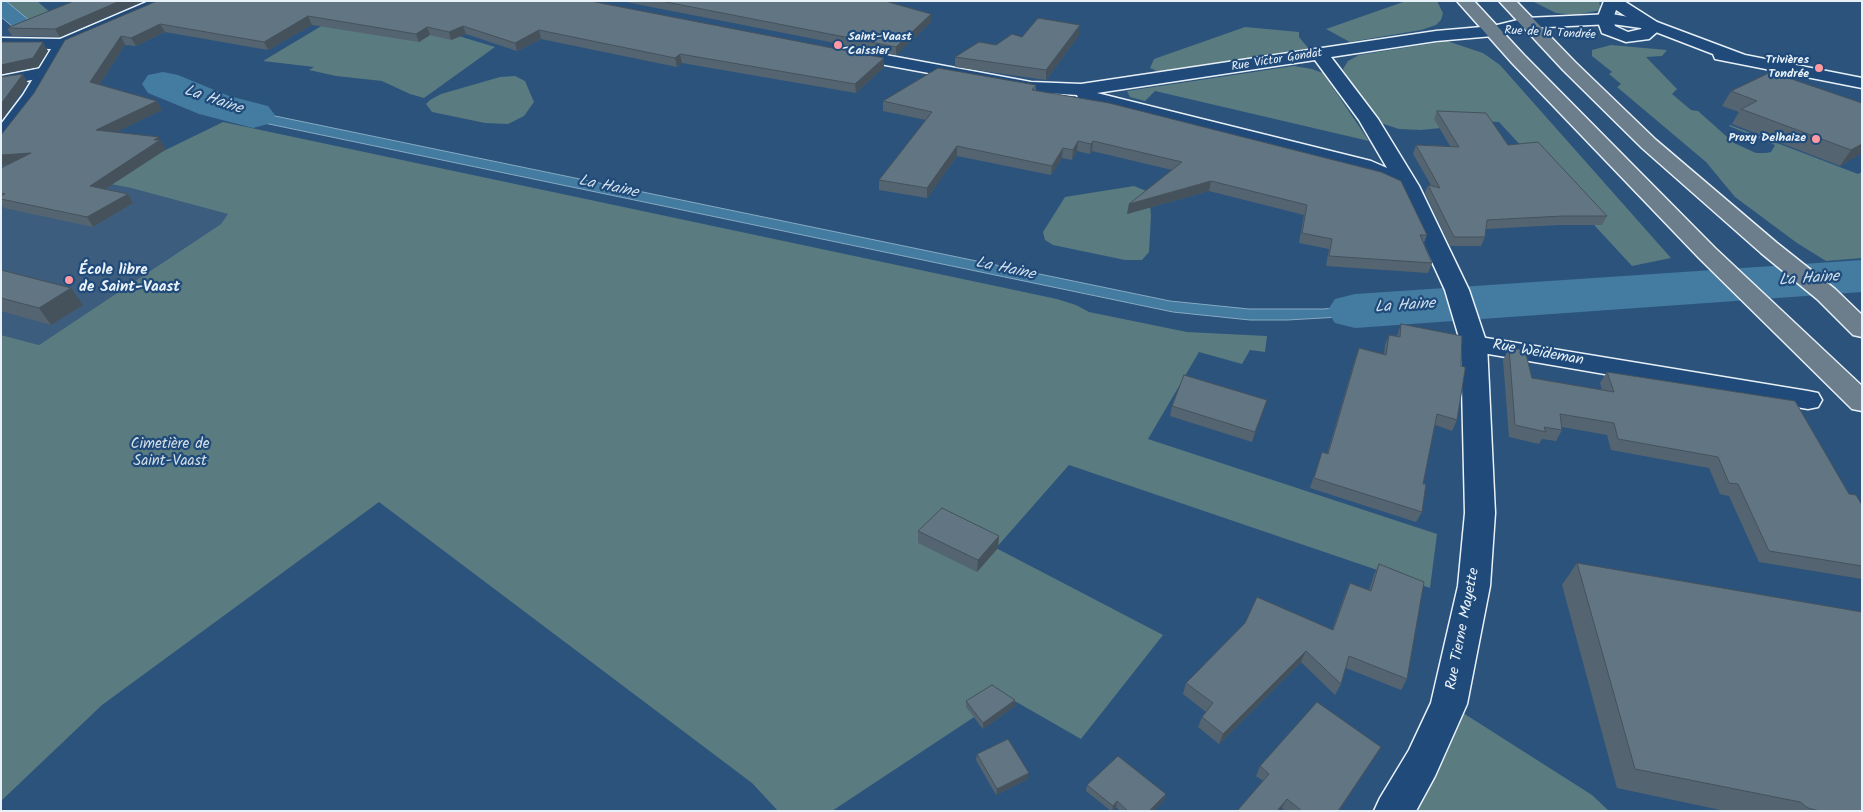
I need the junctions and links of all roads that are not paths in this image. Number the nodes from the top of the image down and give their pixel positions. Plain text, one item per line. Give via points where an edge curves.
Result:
1 (163, 1) edge
2 (1465, 1) edge
3 (1506, 1) edge
4 (1612, 1) edge
5 (1605, 19) junction
6 (1526, 22) junction
7 (1651, 25) junction
8 (1493, 31) junction
9 (1540, 36) junction
10 (1574, 37) dead end
11 (1591, 37) dead end
12 (1626, 37) junction
13 (1, 43) edge
14 (62, 44) junction
15 (830, 50) edge
16 (1321, 55) junction
17 (1739, 58) junction
18 (46, 72) junction
19 (1, 81) edge
20 (1862, 83) edge
21 (1061, 90) junction
22 (1, 138) edge
23 (1408, 186) junction
24 (1862, 329) edge
25 (1471, 331) junction
26 (1808, 400) dead end
27 (1862, 402) edge
28 (1394, 811) edge

1 - 14 street
2 - 8 highway
3 - 6 highway
4 - 5 street
4 - 7 street
5 - 6 street, Rue de la Tondrée
5 - 7 street, Rue de la Tondrée
5 - 12 street via 1608,29
6 - 8 street, Rue de la Tondrée
6 - 9 highway
7 - 12 street via 1643,36
7 - 17 street, Rue de la Tondrée
8 - 9 street, Rue de la Tondrée
8 - 16 street, Rue Victor Gondat via 1436,36
8 - 27 highway via 1707,253
9 - 10 street, Rue de la Tondrée
9 - 24 highway via 1649,144 1826,294
11 - 12 street, Rue de la Tondrée
12 - 17 street, Rue de la Tondrée
13 - 14 street
14 - 18 street
15 - 21 street, Rue Victor Gondat via 1031,88
16 - 21 street, Rue Victor Gondat via 1094,89
16 - 23 street via 1368,120
17 - 20 street, Rue de la Tondrée
18 - 19 street
18 - 22 street
21 - 23 street, Rue Victor Gondat via 1364,165
23 - 25 street via 1457,290
25 - 26 street, Rue Weideman
25 - 28 street, Rue Tierne Mayette via 1480,512 1474,586 1449,704 1422,763

